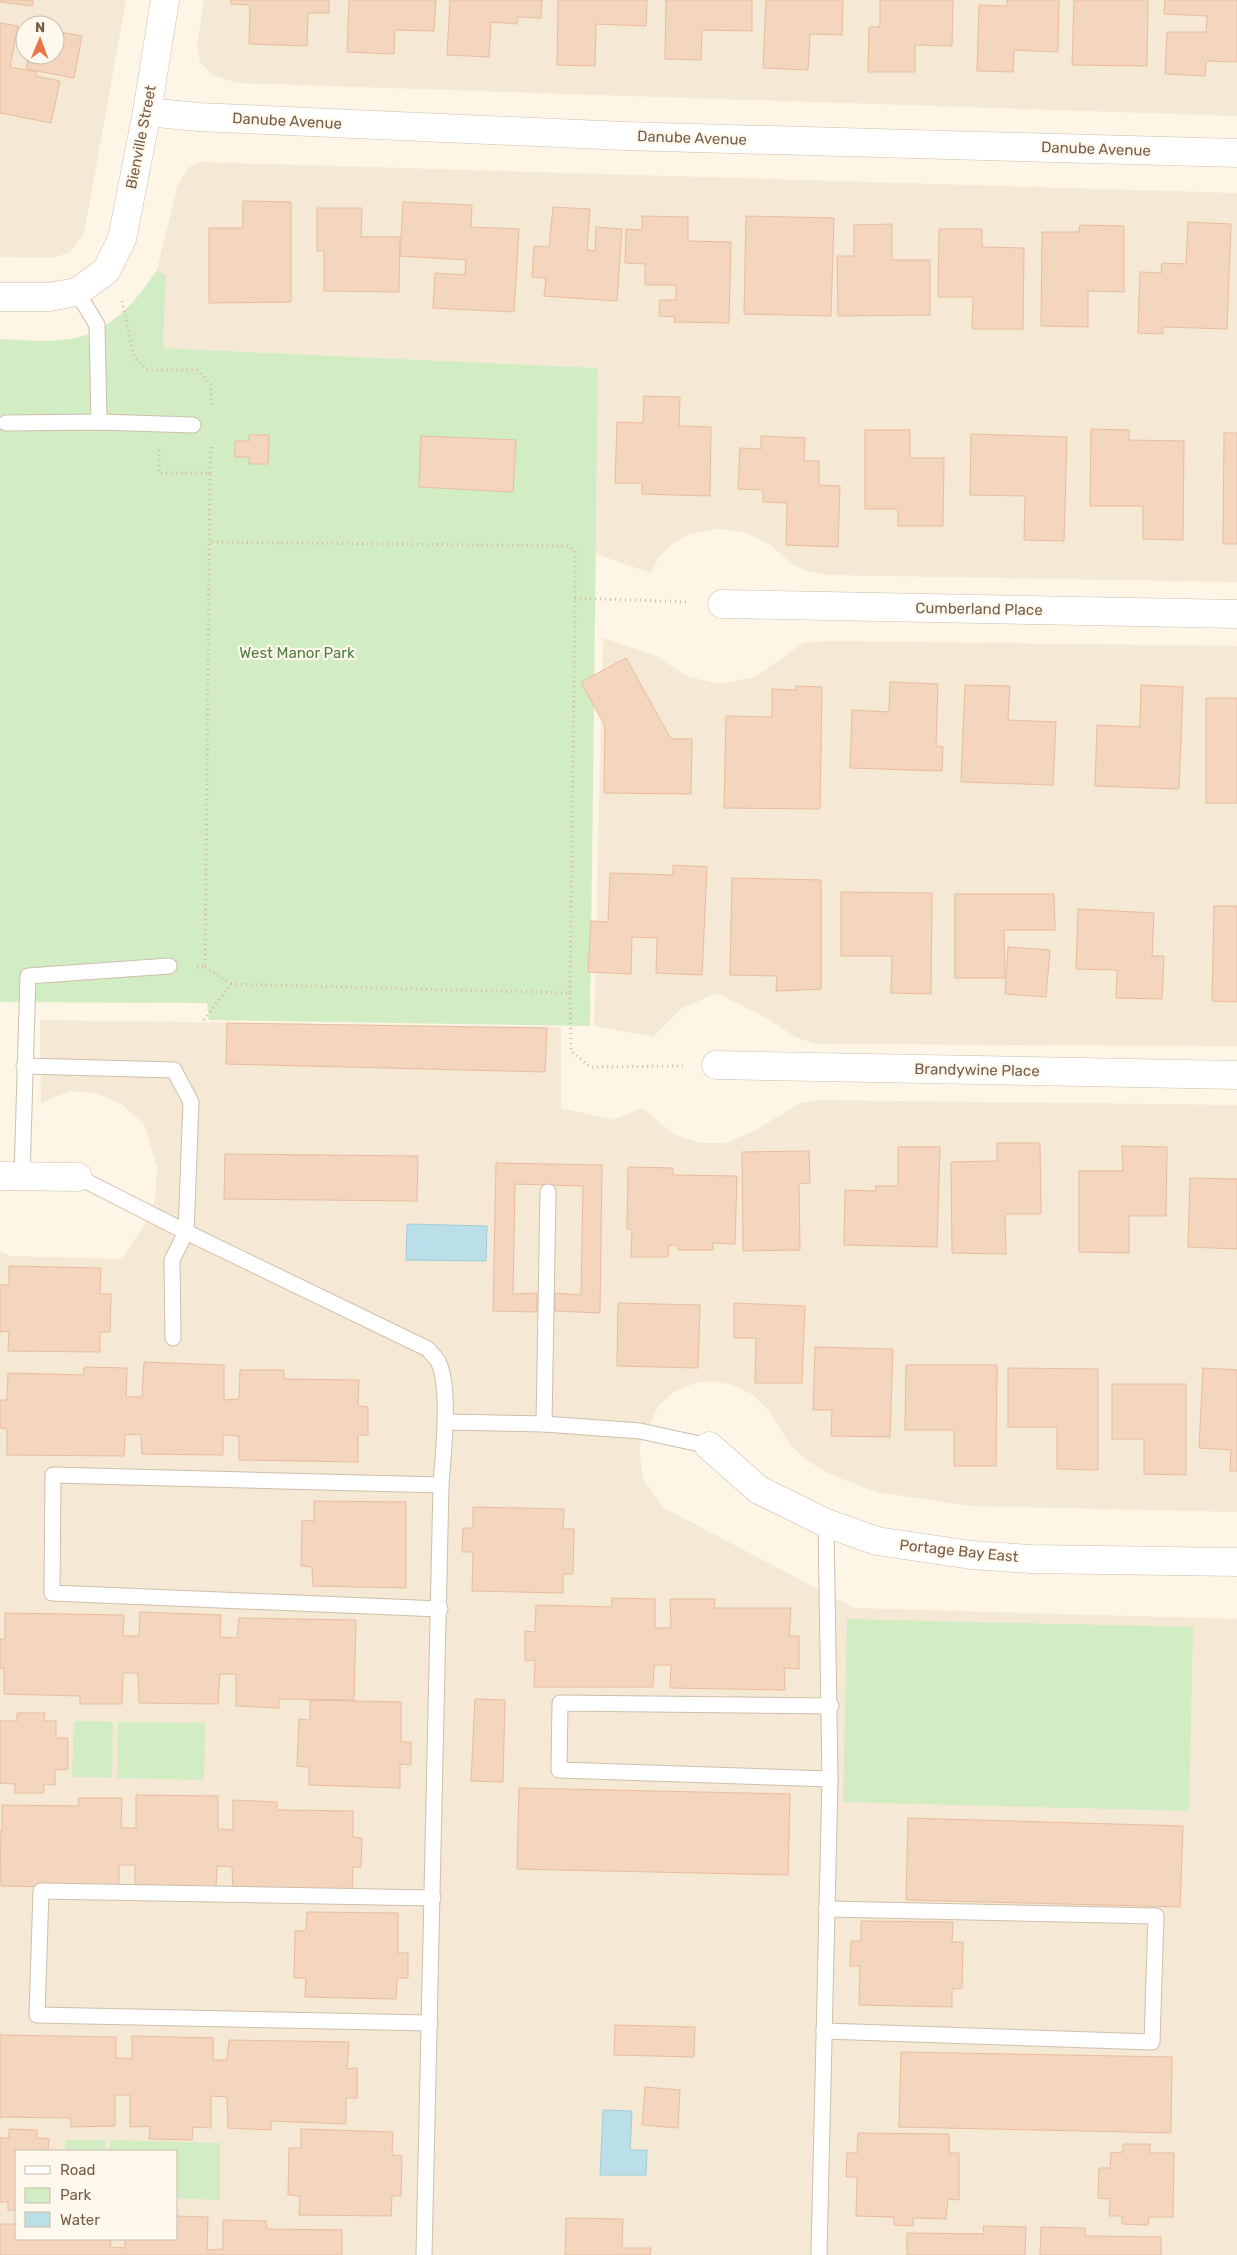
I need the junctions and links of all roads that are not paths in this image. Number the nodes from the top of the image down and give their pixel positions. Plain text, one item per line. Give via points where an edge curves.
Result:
1 (165, 0) edge
2 (147, 112) junction
3 (1237, 153) edge
4 (77, 292) junction
5 (0, 297) edge
6 (99, 422) junction
7 (6, 423) dead end
8 (194, 425) dead end
9 (722, 604) road end
10 (1237, 614) edge
11 (169, 966) road end
12 (716, 1065) road end
13 (24, 1066) junction
14 (1237, 1075) edge
15 (11, 1176) edge
16 (78, 1177) joint
17 (548, 1192) dead end
18 (186, 1232) junction
19 (173, 1338) dead end
20 (445, 1422) junction
21 (544, 1424) junction
22 (709, 1446) joint
23 (441, 1485) junction
24 (826, 1523) junction
25 (1237, 1562) edge
26 (440, 1609) junction
27 (831, 1706) junction
28 (830, 1779) junction
29 (433, 1898) junction
30 (826, 1909) junction
31 (430, 2023) junction
32 (824, 2031) junction
33 (424, 2255) edge
34 (819, 2255) edge

1 - 2 street, Bienville Street
2 - 3 street, Danube Avenue via 198,118 634,136
2 - 4 street, Bienville Street via 122,239 106,271
4 - 5 street via 49,297
4 - 6 lane via 97,325
6 - 7 lane
6 - 8 lane
9 - 10 street, Cumberland Place
11 - 13 lane via 28,976
12 - 14 street, Brandywine Place
13 - 15 lane
13 - 18 lane via 174,1070 190,1102
15 - 16 street
16 - 18 lane
17 - 21 lane
18 - 19 lane via 172,1260
18 - 20 lane via 428,1349 438,1362 444,1390
20 - 21 lane
20 - 23 lane
21 - 22 lane via 640,1431
22 - 24 street, Portage Bay East via 759,1490
23 - 26 lane
23 - 26 lane via 53,1475 52,1593
24 - 25 street, Portage Bay East via 877,1541 971,1555
24 - 27 lane
26 - 29 lane
27 - 28 lane
27 - 28 lane via 560,1703 559,1770
28 - 30 lane
29 - 31 lane
29 - 31 lane via 41,1891 37,2015
30 - 32 lane
30 - 32 lane via 1156,1916 1152,2042
31 - 33 lane
32 - 34 lane

